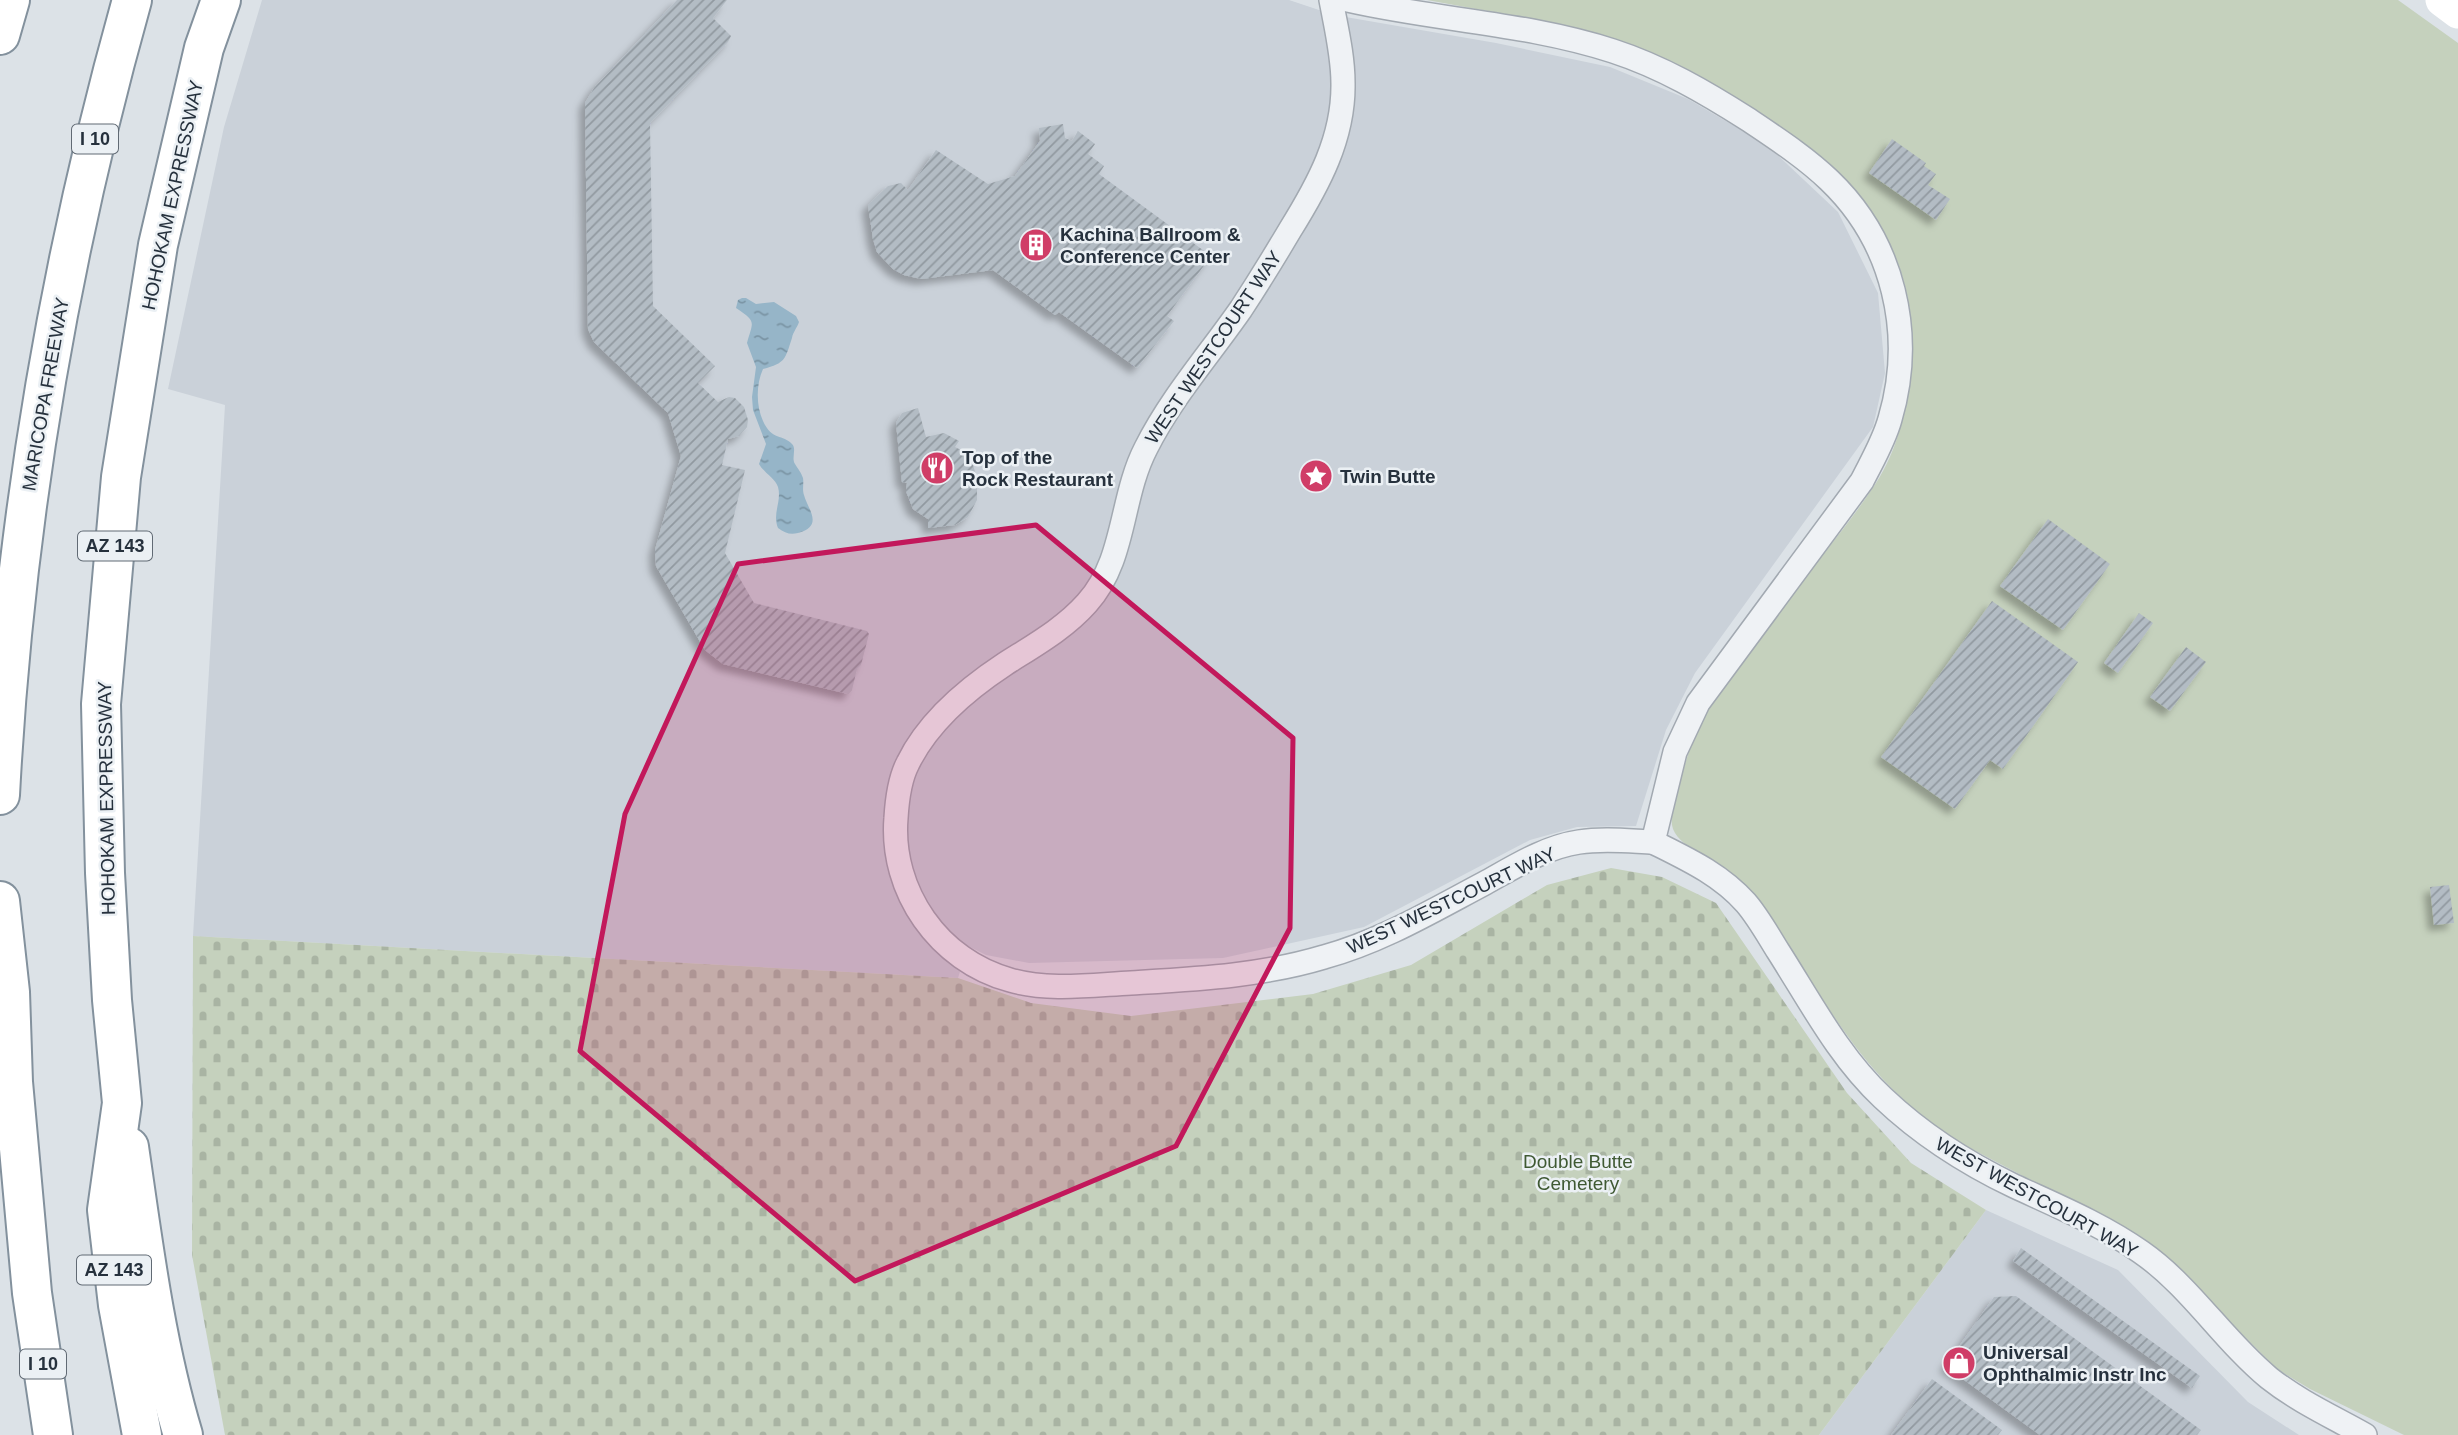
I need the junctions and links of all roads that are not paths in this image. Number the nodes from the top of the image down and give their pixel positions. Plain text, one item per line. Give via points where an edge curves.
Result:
1 (10, 0) edge
2 (132, 0) edge
3 (221, 0) edge
4 (1331, 0) edge
5 (1348, 0) edge
6 (2442, 0) edge
7 (2458, 12) edge
8 (0, 35) edge
9 (0, 795) edge
10 (1653, 842) junction
11 (0, 901) edge
12 (122, 1103) junction
13 (53, 1435) edge
14 (142, 1435) edge
15 (183, 1435) edge
16 (2365, 1435) edge

1 - 8 highway
2 - 9 highway, MARICOPA FREEWAY / I 10 via 80,205 38,425 18,577
3 - 12 highway, HOHOKAM EXPRESSWAY / AZ 143 via 204,48 158,245 121,477 101,704 105,873
4 - 10 street, WEST WESTCOURT WAY via 1343,81 1342,106 1336,140 1314,191 1241,308 1147,444 1104,580 1070,619 953,703 906,765 895,834 908,892 922,920 940,939 963,959 1009,980 1072,986 1220,977 1292,966 1362,946 1553,849 1577,842
5 - 10 street via 1563,38 1661,68 1769,133 1822,174 1854,208 1888,270 1900,324 1900,364 1890,421 1862,481 1698,703 1675,752
6 - 7 street
10 - 16 street, WEST WESTCOURT WAY via 1710,872 1746,904 1838,1045 1905,1118 1965,1159 2071,1211 2143,1254 2269,1377
11 - 13 highway, I 10 via 32,1293
12 - 14 highway, HOHOKAM EXPRESSWAY / AZ 143 via 107,1210 118,1305
12 - 15 highway via 157,1324

